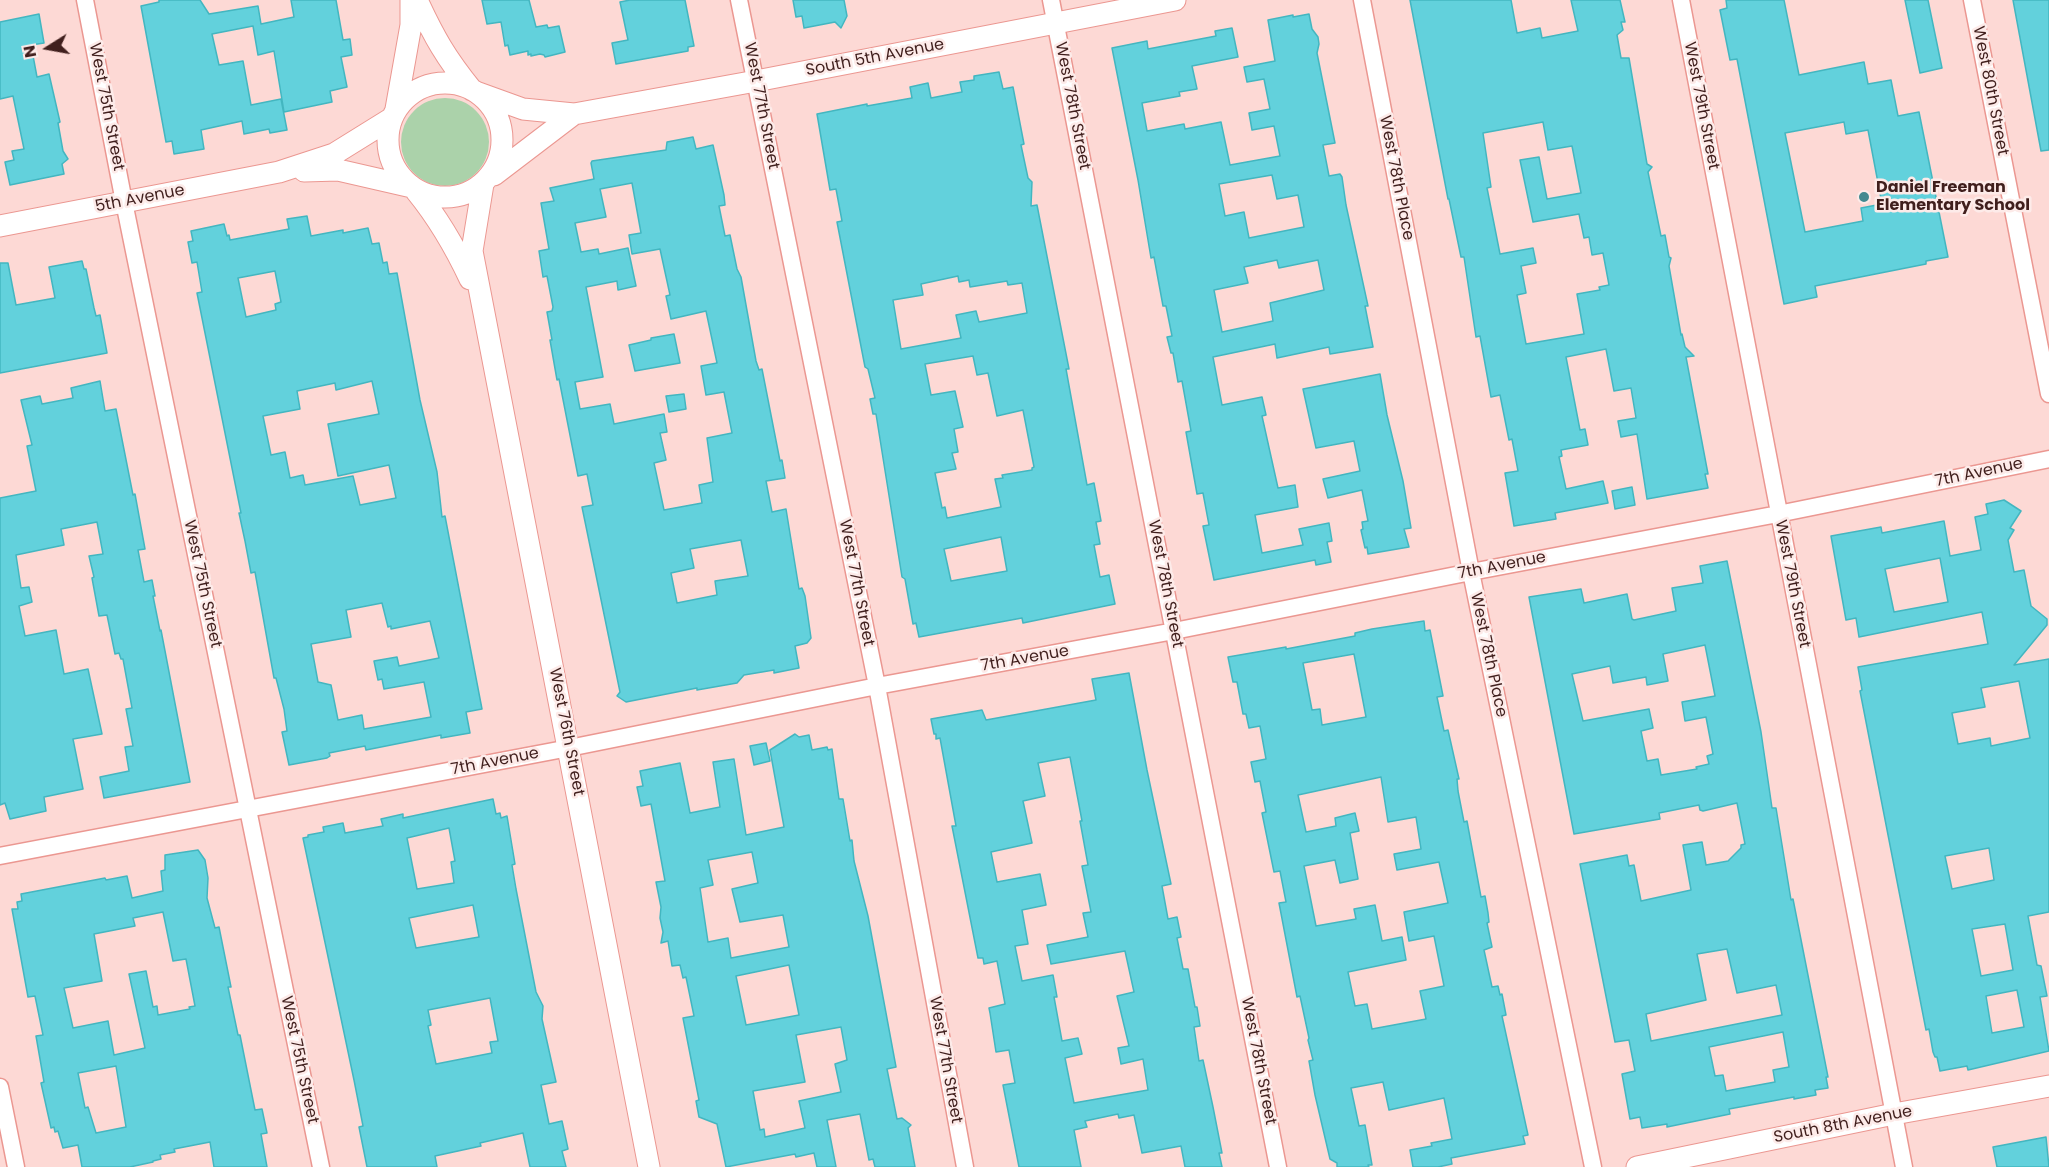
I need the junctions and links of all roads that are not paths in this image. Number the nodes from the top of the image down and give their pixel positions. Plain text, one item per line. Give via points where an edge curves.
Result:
1 (85, 0) edge
2 (411, 0) edge
3 (417, 0) edge
4 (740, 0) edge
5 (1051, 0) edge
6 (1175, 0) edge
7 (1362, 0) edge
8 (1682, 0) edge
9 (1972, 0) edge
10 (1055, 23) junction
11 (756, 81) junction
12 (474, 91) junction
13 (394, 114) junction
14 (574, 114) junction
15 (279, 172) junction
16 (485, 182) junction
17 (413, 189) junction
18 (124, 202) junction
19 (0, 226) edge
20 (480, 298) junction
21 (2049, 394) edge
22 (2049, 459) edge
23 (1778, 514) junction
24 (1471, 572) junction
25 (1174, 631) junction
26 (877, 686) junction
27 (569, 748) junction
28 (248, 810) junction
29 (0, 856) edge
30 (2049, 1086) edge
31 (0, 1087) edge
32 (1894, 1114) junction
33 (16, 1167) edge
34 (321, 1167) edge
35 (649, 1167) edge
36 (964, 1167) edge
37 (1278, 1167) edge
38 (1593, 1167) edge
39 (1637, 1167) edge
40 (1904, 1167) edge

1 - 18 street, West 75th Street
2 - 13 street via 410,36
3 - 12 street via 443,52
4 - 11 street, West 77th Street
5 - 10 street, West 78th Street
6 - 10 street, South 5th Avenue
7 - 24 street, West 78th Place
8 - 23 street, West 79th Street
9 - 21 street, West 80th Street
10 - 11 street, South 5th Avenue
10 - 25 street, West 78th Street
11 - 14 street, South 5th Avenue
11 - 26 street, West 77th Street
12 - 13 street via 439,83 407,97
12 - 14 street, South 5th Avenue via 523,109
12 - 16 street via 490,105 502,134 501,155
13 - 15 street, 5th Avenue via 334,154
13 - 17 street via 388,148 400,177
14 - 16 street, South 5th Avenue
15 - 17 street, 5th Avenue via 338,170
15 - 18 street, 5th Avenue
16 - 17 street via 468,194 450,198 432,197
16 - 20 street, West 76th Street via 472,251
17 - 20 street, West 76th Street via 451,241
18 - 19 street, 5th Avenue
18 - 28 street, West 75th Street
20 - 27 street, West 76th Street
22 - 23 street, 7th Avenue
23 - 24 street, 7th Avenue
23 - 32 street, West 79th Street
24 - 25 street, 7th Avenue
24 - 38 street, West 78th Place
25 - 26 street, 7th Avenue
25 - 37 street, West 78th Street
26 - 27 street, 7th Avenue
26 - 36 street, West 77th Street
27 - 28 street, 7th Avenue
27 - 35 street, West 76th Street
28 - 29 street, 7th Avenue
28 - 34 street, West 75th Street
30 - 32 street, South 8th Avenue
31 - 33 street
32 - 39 street, South 8th Avenue
32 - 40 street, West 79th Street

